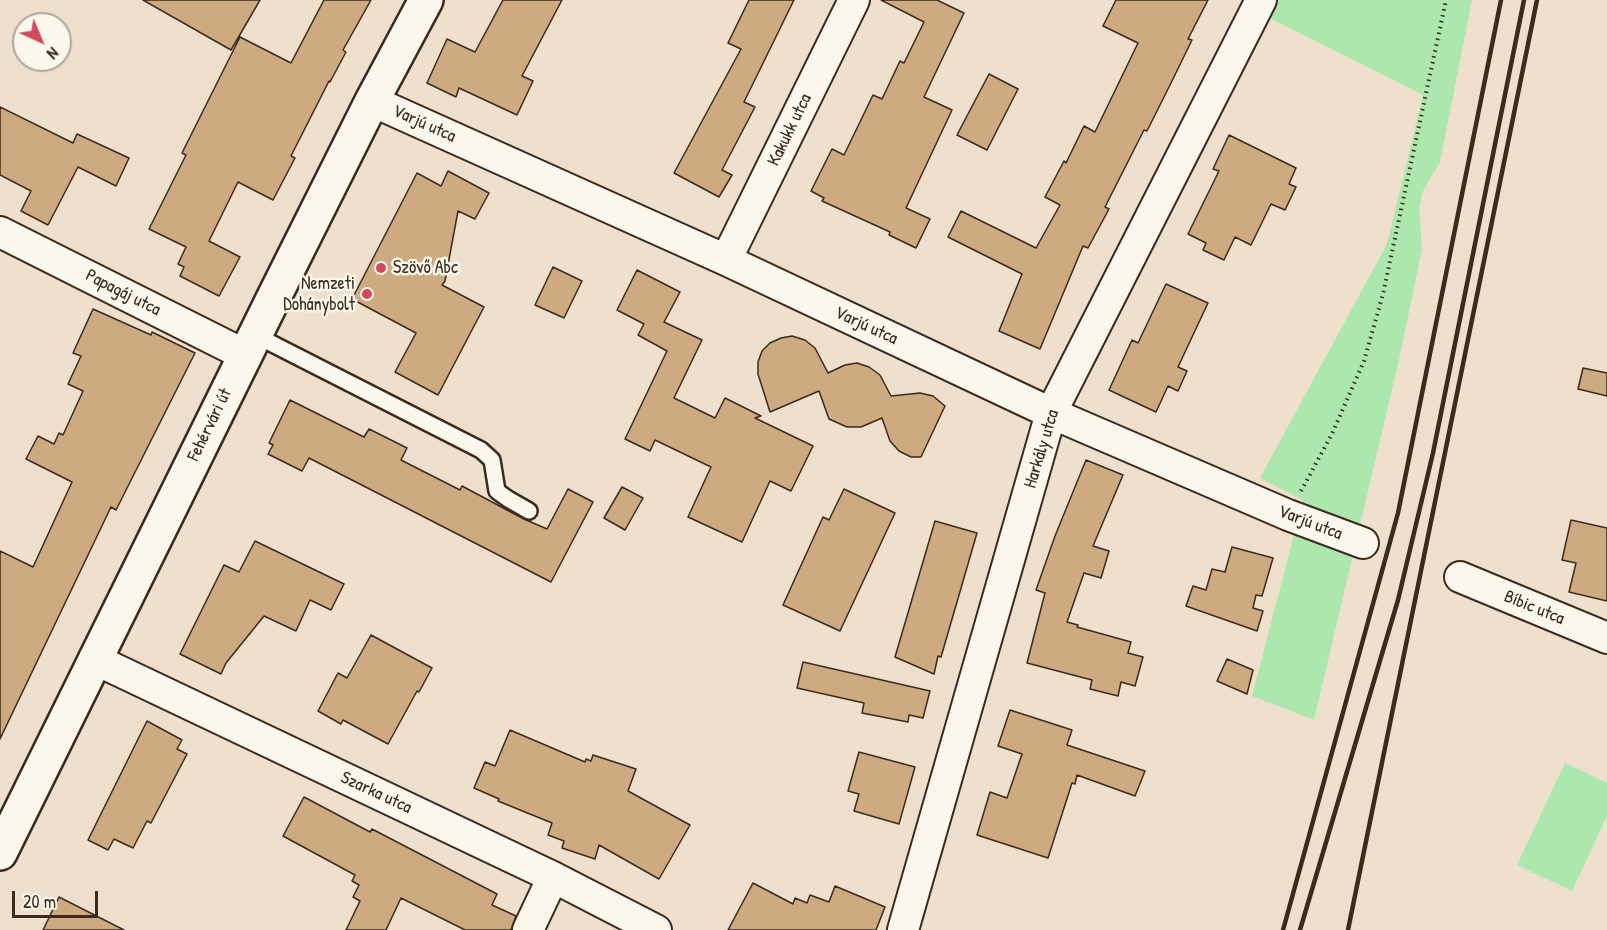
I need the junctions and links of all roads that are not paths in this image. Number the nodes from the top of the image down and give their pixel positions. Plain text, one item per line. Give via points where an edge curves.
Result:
1 (426, 0) edge
2 (854, 0) edge
3 (1261, 0) edge
4 (372, 101) junction
5 (0, 232) edge
6 (726, 260) junction
7 (250, 345) junction
8 (1051, 413) junction
9 (529, 511) dead end
10 (1363, 543) dead end
11 (1460, 577) dead end
12 (1607, 638) edge
13 (94, 659) junction
14 (0, 851) edge
15 (553, 878) junction
16 (528, 930) edge
17 (656, 930) edge
18 (903, 930) edge

1 - 4 main road, Fehérvári út
2 - 6 street, Kakukk utca
3 - 8 street, Harkály utca
4 - 6 street, Varjú utca
4 - 7 main road, Fehérvári út
5 - 7 street, Papagáj utca
6 - 8 street, Varjú utca
7 - 9 lane via 481,450 492,460 496,491
7 - 13 main road, Fehérvári út
8 - 10 street, Varjú utca
8 - 18 street, Harkály utca
11 - 12 street, Bíbic utca
13 - 14 main road, Fehérvári út
13 - 15 street, Szarka utca
15 - 16 street
15 - 17 street, Szarka utca

